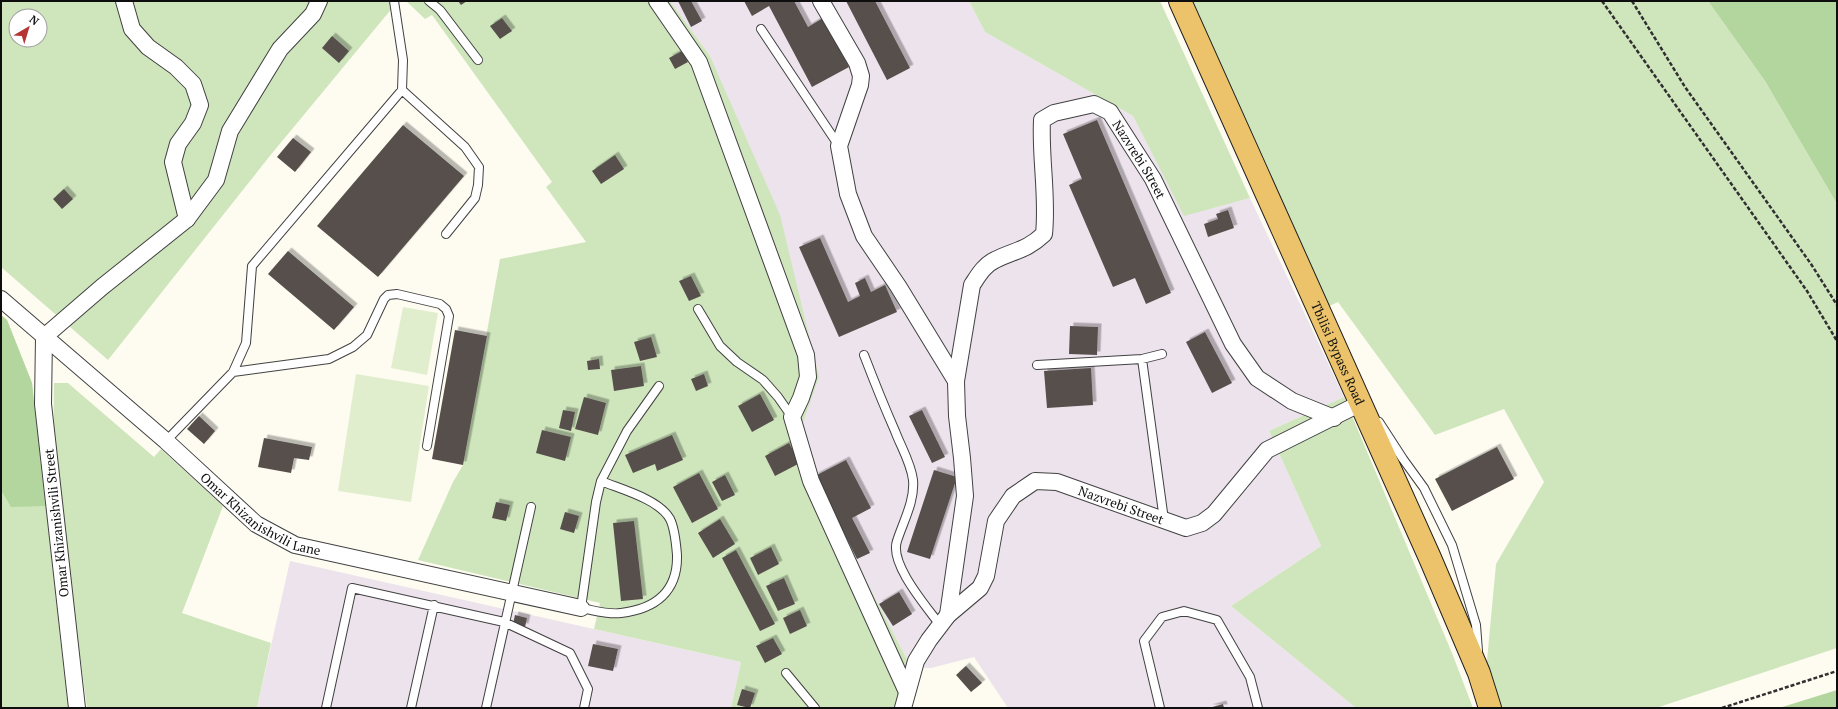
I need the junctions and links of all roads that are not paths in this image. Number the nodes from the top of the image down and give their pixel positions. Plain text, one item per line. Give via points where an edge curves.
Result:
1 (124, 1) edge
2 (319, 1) edge
3 (394, 1) edge
4 (429, 1) edge
5 (658, 1) edge
6 (821, 1) edge
7 (1180, 1) edge
8 (761, 29) dead end
9 (478, 60) dead end
10 (402, 90) junction
11 (839, 146) junction
12 (187, 219) junction
13 (446, 234) dead end
14 (1, 299) edge
15 (698, 309) dead end
16 (44, 337) junction
17 (1162, 354) dead end
18 (864, 355) dead end
19 (1142, 359) junction
20 (1037, 365) dead end
21 (1345, 367) junction
22 (233, 372) junction
23 (956, 381) junction
24 (659, 386) dead end
25 (1361, 403) junction
26 (792, 417) junction
27 (1334, 418) junction
28 (166, 442) junction
29 (427, 446) dead end
30 (601, 481) junction
31 (531, 507) dead end
32 (1164, 521) junction
33 (511, 594) junction
34 (434, 605) junction
35 (581, 608) junction
36 (944, 620) junction
37 (504, 622) junction
38 (786, 673) dead end
39 (1479, 673) junction
40 (907, 692) junction
41 (77, 708) edge
42 (326, 708) edge
43 (411, 708) edge
44 (486, 708) edge
45 (584, 708) edge
46 (815, 708) edge
47 (903, 708) edge
48 (1160, 708) edge
49 (1258, 708) edge
50 (1490, 708) edge

1 - 12 street via 132,29 148,47 176,66 193,84 200,105 193,123 178,144 173,162
2 - 12 street via 313,14 280,49 230,131 216,180
3 - 10 lane via 403,60
4 - 9 lane via 440,10
5 - 26 street via 699,62 806,355 808,377
6 - 11 street, Nazvrebi Street via 857,63 861,76
7 - 21 highway, Tbilisi Bypass Road
8 - 11 lane
10 - 13 lane via 466,146 479,167 475,198
10 - 22 lane via 252,266 246,343
11 - 23 street, Nazvrebi Street via 848,194 864,236
12 - 16 street
14 - 16 street, Omar Khizanishvili Lane
15 - 26 lane via 720,346 737,362 763,380
16 - 28 street, Omar Khizanishvili Lane
16 - 41 street, Omar Khizanishvili Street via 43,404
17 - 19 lane
18 - 36 lane via 908,461 913,480 904,524 896,543 898,563 909,583
19 - 20 lane
19 - 32 lane
21 - 25 highway, Tbilisi Bypass Road
21 - 39 lane via 1402,459 1424,488 1452,545 1476,626
22 - 28 lane
22 - 29 lane via 329,359 353,347 368,335 388,295 397,294 440,304 449,316
23 - 27 street, Nazvrebi Street via 972,285 980,272 994,260 1024,249 1044,234 1046,217 1042,120 1054,112 1094,104 1110,112 1153,179 1233,344 1257,378 1292,400
23 - 36 street, Nazvrebi Street via 965,496
24 - 30 lane via 627,431
25 - 27 street, Nazvrebi Street
25 - 39 highway, Tbilisi Bypass Road
26 - 40 street via 811,481
27 - 32 street, Nazvrebi Street via 1267,450 1214,514 1202,524 1186,528
28 - 33 street, Omar Khizanishvili Lane via 256,524 295,545
30 - 35 lane
30 - 35 lane via 643,498 658,507 670,519 676,540 677,562 674,581 664,597 642,608 619,614
31 - 33 lane
32 - 36 street, Nazvrebi Street via 1057,482 1035,481 1014,496 996,521 986,576 980,588
33 - 35 street, Omar Khizanishvili Lane
33 - 37 lane
34 - 37 lane
34 - 42 lane via 352,588
34 - 43 lane
36 - 40 street, Nazvrebi Street via 916,661
37 - 44 lane
37 - 45 lane via 570,653 588,689
38 - 46 lane
39 - 50 highway, Tbilisi Bypass Road
40 - 47 street, Nazvrebi Street
48 - 49 lane via 1144,641 1162,617 1184,611 1217,620 1250,677

